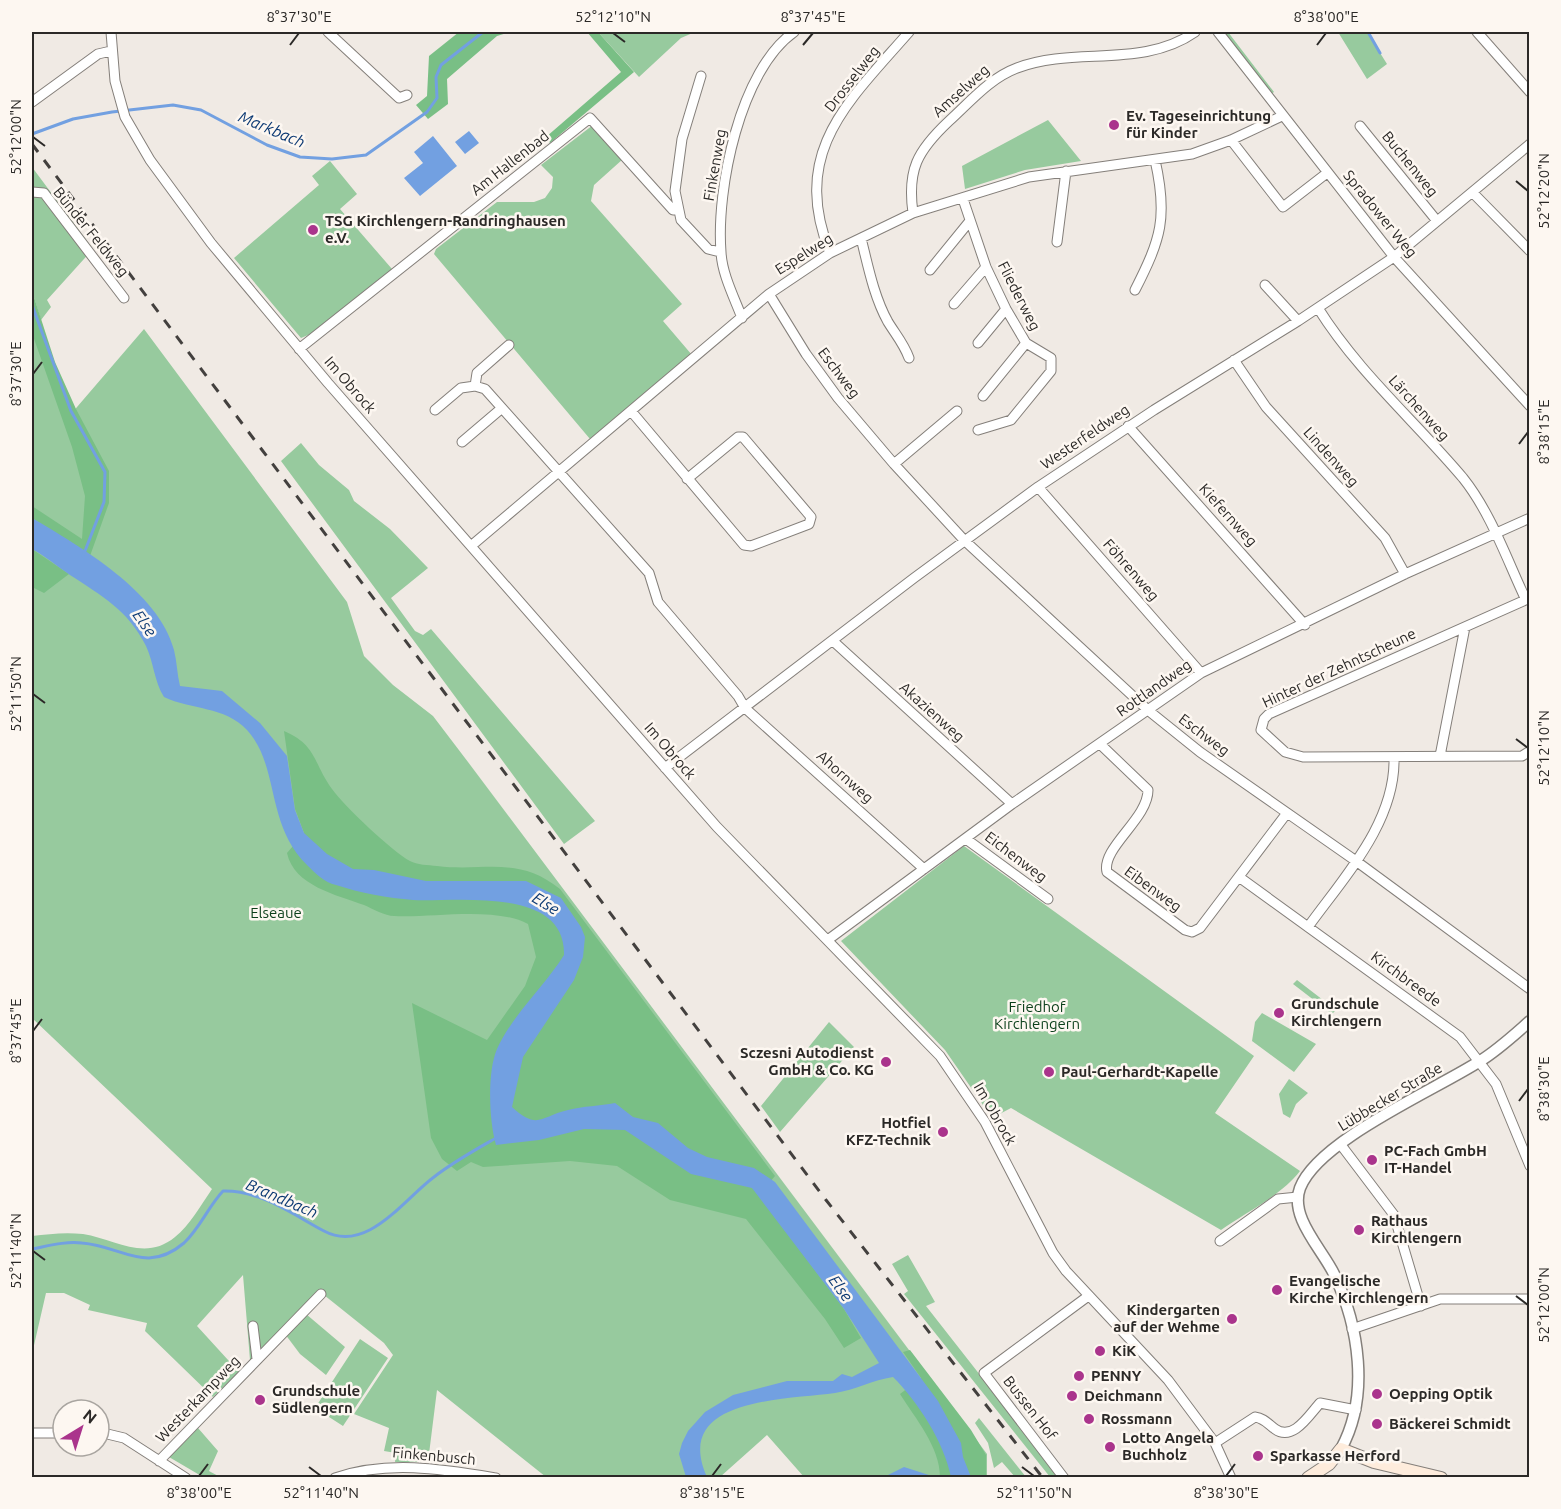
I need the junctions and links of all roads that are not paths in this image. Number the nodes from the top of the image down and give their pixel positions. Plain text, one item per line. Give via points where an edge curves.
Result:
1 (111, 32) edge
2 (328, 32) edge
3 (794, 32) edge
4 (909, 32) edge
5 (1195, 32) edge
6 (1218, 32) edge
7 (1477, 32) edge
8 (111, 51) junction
9 (701, 76) dead end
10 (1530, 92) edge
11 (407, 95) dead end
12 (32, 102) edge
13 (1282, 116) junction
14 (1360, 126) dead end
15 (1231, 140) junction
16 (1530, 144) edge
17 (1155, 160) junction
18 (1066, 171) junction
19 (1327, 173) junction
20 (32, 192) edge
21 (1473, 193) junction
22 (963, 199) junction
23 (677, 210) junction
24 (913, 213) junction
25 (1437, 221) junction
26 (969, 222) junction
27 (861, 238) junction
28 (1057, 242) dead end
29 (1530, 251) edge
30 (720, 252) junction
31 (830, 253) junction
32 (1394, 257) junction
33 (986, 267) junction
34 (930, 270) dead end
35 (1265, 285) dead end
36 (1135, 291) dead end
37 (769, 294) junction
38 (124, 298) dead end
39 (954, 304) dead end
40 (1318, 308) junction
41 (1006, 309) junction
42 (742, 318) junction
43 (1298, 321) junction
44 (978, 343) dead end
45 (1026, 343) junction
46 (509, 345) dead end
47 (298, 349) junction
48 (909, 358) dead end
49 (1234, 360) junction
50 (475, 386) junction
51 (983, 396) dead end
52 (1530, 406) edge
53 (502, 408) junction
54 (435, 410) dead end
55 (631, 411) junction
56 (957, 411) dead end
57 (1128, 426) junction
58 (978, 430) dead end
59 (462, 442) dead end
60 (894, 464) junction
61 (558, 473) junction
62 (687, 479) junction
63 (1038, 487) junction
64 (1530, 518) edge
65 (1495, 532) junction
66 (964, 540) junction
67 (471, 546) junction
68 (1405, 574) junction
69 (1528, 599) edge
70 (1305, 625) junction
71 (1465, 627) junction
72 (833, 641) junction
73 (1201, 673) junction
74 (745, 708) junction
75 (1149, 711) junction
76 (1100, 744) junction
77 (1530, 752) edge
78 (1440, 756) junction
79 (1394, 757) junction
80 (665, 768) junction
81 (1012, 804) junction
82 (1287, 813) junction
83 (966, 838) junction
84 (1356, 861) junction
85 (924, 869) junction
86 (1239, 877) junction
87 (1048, 899) dead end
88 (1308, 927) junction
89 (829, 939) junction
90 (1530, 989) edge
91 (1530, 1021) edge
92 (1481, 1061) junction
93 (1341, 1145) junction
94 (1526, 1147) edge
95 (1530, 1166) edge
96 (1298, 1197) junction
97 (1220, 1241) dead end
98 (321, 1294) dead end
99 (1087, 1297) junction
100 (1530, 1299) edge
101 (1421, 1306) junction
102 (253, 1326) dead end
103 (1352, 1329) junction
104 (257, 1359) junction
105 (1356, 1410) junction
106 (32, 1433) edge
107 (51, 1433) edge
108 (111, 1435) edge
109 (1215, 1443) junction
110 (1341, 1449) junction
111 (159, 1461) junction
112 (186, 1478) edge
113 (335, 1478) edge
114 (496, 1478) edge
115 (1064, 1478) edge
116 (1231, 1478) edge
117 (1308, 1478) edge
118 (1441, 1478) edge

1 - 8 street, Im Obrock
2 - 11 street via 399,98
3 - 30 street, Finkenweg via 761,68 741,110 725,189
4 - 31 street, Drosselweg via 843,111 822,153 815,195
5 - 24 street, Amselweg via 1151,52 1040,61 992,81 942,127 916,159 910,187
6 - 13 street, Spradower Weg
7 - 10 street
8 - 12 street via 98,54
8 - 47 street, Im Obrock via 125,117 150,160 211,243
9 - 23 street via 677,163
13 - 15 street, Espelweg
13 - 19 street, Spradower Weg
14 - 25 street, Buchenweg
15 - 17 street, Espelweg via 1192,154
15 - 19 street via 1283,207
16 - 21 street, Westerfeldweg
17 - 18 street, Espelweg
17 - 36 street via 1163,215 1155,250
18 - 22 street, Espelweg via 1029,177
18 - 28 street
19 - 32 street, Spradower Weg
20 - 38 street, Bünder Feldweg via 44,194
21 - 25 street, Westerfeldweg
21 - 29 street
22 - 24 street, Espelweg
22 - 26 street, Fliederweg
23 - 30 street, Am Hallenbad via 681,220 708,249
23 - 47 street, Am Hallenbad via 590,118
24 - 27 street, Espelweg
25 - 32 street, Westerfeldweg
26 - 33 street, Fliederweg
26 - 34 street
27 - 31 street, Espelweg
27 - 48 street via 874,291
30 - 42 street, Finkenweg
31 - 37 street, Espelweg
32 - 40 street, Westerfeldweg
32 - 52 street, Spradower Weg
33 - 39 street
33 - 41 street, Fliederweg
35 - 43 street
37 - 42 street, Espelweg
37 - 60 street, Eschweg via 838,398
40 - 43 street, Westerfeldweg
40 - 65 street, Lärchenweg via 1340,343 1464,480
41 - 44 street
41 - 45 street, Fliederweg
42 - 55 street, Espelweg
43 - 49 street, Westerfeldweg
45 - 51 street
45 - 58 street, Fliederweg via 1051,358 1051,371 1011,420
46 - 50 street via 477,373
47 - 67 street, Im Obrock
49 - 57 street, Westerfeldweg
49 - 68 street, Lindenweg via 1266,407 1385,538
50 - 53 street, Ahornweg via 485,389
50 - 54 street via 461,388
53 - 59 street
53 - 61 street, Ahornweg
55 - 61 street, Espelweg
55 - 62 street
56 - 60 street
57 - 63 street, Westerfeldweg
57 - 70 street, Kiefernweg
60 - 66 street, Eschweg
61 - 67 street, Espelweg
61 - 74 street, Ahornweg via 565,476 649,573 658,602
62 - 62 street via 744,545 751,546 809,524 812,517 744,437 738,437
63 - 66 street, Westerfeldweg
63 - 73 street, Föhrenweg
64 - 65 street, Rottlandweg
65 - 68 street, Rottlandweg
65 - 69 street, Lärchenweg
66 - 72 street, Westerfeldweg
66 - 75 street, Eschweg
67 - 80 street, Im Obrock
68 - 70 street, Rottlandweg
69 - 71 street, Hinter der Zehntscheune
70 - 73 street, Rottlandweg
71 - 78 street
71 - 79 street, Hinter der Zehntscheune via 1269,714 1261,724 1263,735 1293,756
72 - 74 street, Westerfeldweg
72 - 81 street, Akazienweg
73 - 75 street, Rottlandweg
74 - 80 street, Westerfeldweg
74 - 85 street, Ahornweg
75 - 76 street, Rottlandweg
75 - 82 street, Eschweg
76 - 81 street, Rottlandweg
76 - 86 street, Eibenweg via 1148,790 1146,806 1107,860 1107,872 1113,879 1192,932 1200,928
77 - 78 street, Hinter der Zehntscheune via 1522,756
78 - 79 street, Hinter der Zehntscheune
79 - 84 street via 1390,796
80 - 89 street, Im Obrock via 761,873
81 - 83 street, Rottlandweg
82 - 84 street, Eschweg
82 - 86 street, Eibenweg
83 - 85 street, Rottlandweg
83 - 87 street, Eichenweg
84 - 88 street
84 - 90 street, Eschweg
85 - 89 street, Rottlandweg
86 - 88 street, Kirchbreede
88 - 92 street, Kirchbreede via 1460,1037
89 - 99 street, Im Obrock via 940,1056 985,1122 1053,1253
91 - 92 street, Lübbecker Straße
92 - 93 street, Lübbecker Straße via 1399,1106
92 - 94 street, Kirchbreede via 1496,1083
93 - 96 street, Lübbecker Straße via 1306,1178
93 - 101 street via 1394,1215
94 - 95 street, Kirchbreede
96 - 97 street via 1278,1198
96 - 103 street via 1300,1215 1334,1274
98 - 104 street, Westerkampweg
99 - 109 street, Im Obrock via 1168,1380
99 - 115 street, Bussen Hof via 984,1372
100 - 101 street via 1440,1299
101 - 103 street
102 - 104 street, Westerkampweg
103 - 105 street via 1358,1372
104 - 111 street, Westerkampweg
105 - 109 street via 1320,1403 1287,1433 1255,1417
105 - 110 street
106 - 107 street
108 - 111 street via 124,1438
109 - 116 street, Im Obrock
110 - 117 main road via 1329,1464
110 - 118 main road via 1374,1462
111 - 112 street
113 - 114 street, Finkenbusch via 360,1469 396,1466

